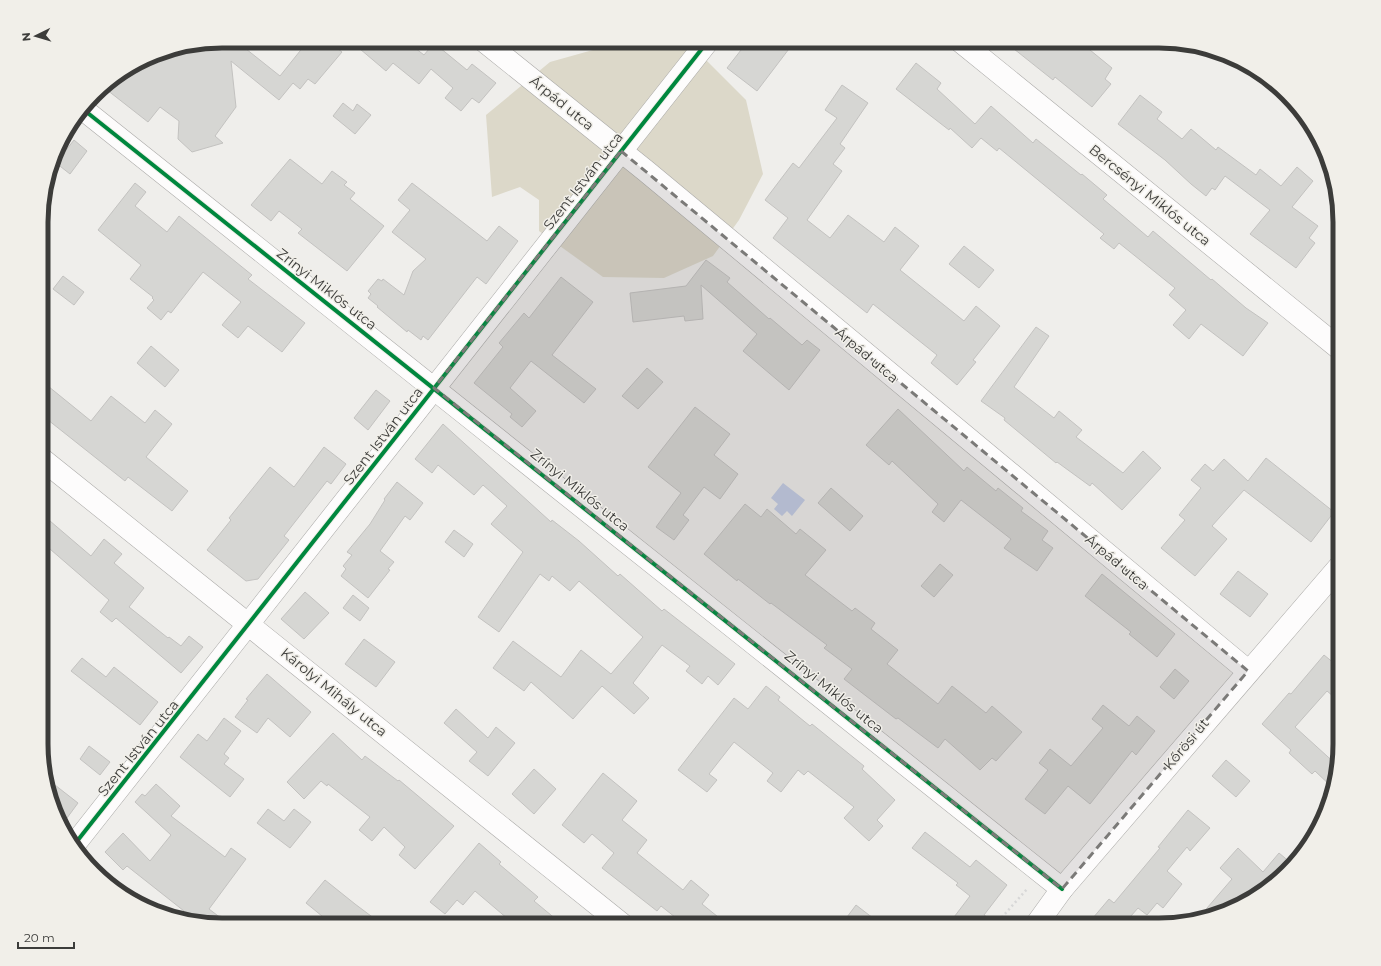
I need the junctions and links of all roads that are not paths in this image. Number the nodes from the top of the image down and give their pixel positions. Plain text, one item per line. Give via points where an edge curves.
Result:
1 (493, 48) edge
2 (702, 48) edge
3 (969, 48) edge
4 (87, 112) edge
5 (621, 151) junction
6 (1333, 343) edge
7 (434, 388) junction
8 (48, 465) edge
9 (1333, 574) edge
10 (250, 624) junction
11 (1248, 671) junction
12 (77, 841) edge
13 (1062, 889) junction
14 (615, 918) edge
15 (1041, 918) edge

1 - 5 street, Árpád utca
2 - 5 street, Szent István utca
3 - 6 street, Bercsényi Miklós utca
4 - 7 street, Zrínyi Miklós utca
5 - 7 street, Szent István utca
5 - 11 street, Árpád utca
7 - 10 street, Szent István utca
7 - 13 street, Zrínyi Miklós utca
8 - 10 street, Károlyi Mihály utca
9 - 11 street, Kőrösi út
10 - 12 street, Szent István utca
10 - 14 street, Károlyi Mihály utca
11 - 13 street, Kőrösi út
13 - 15 street, Kőrösi út

